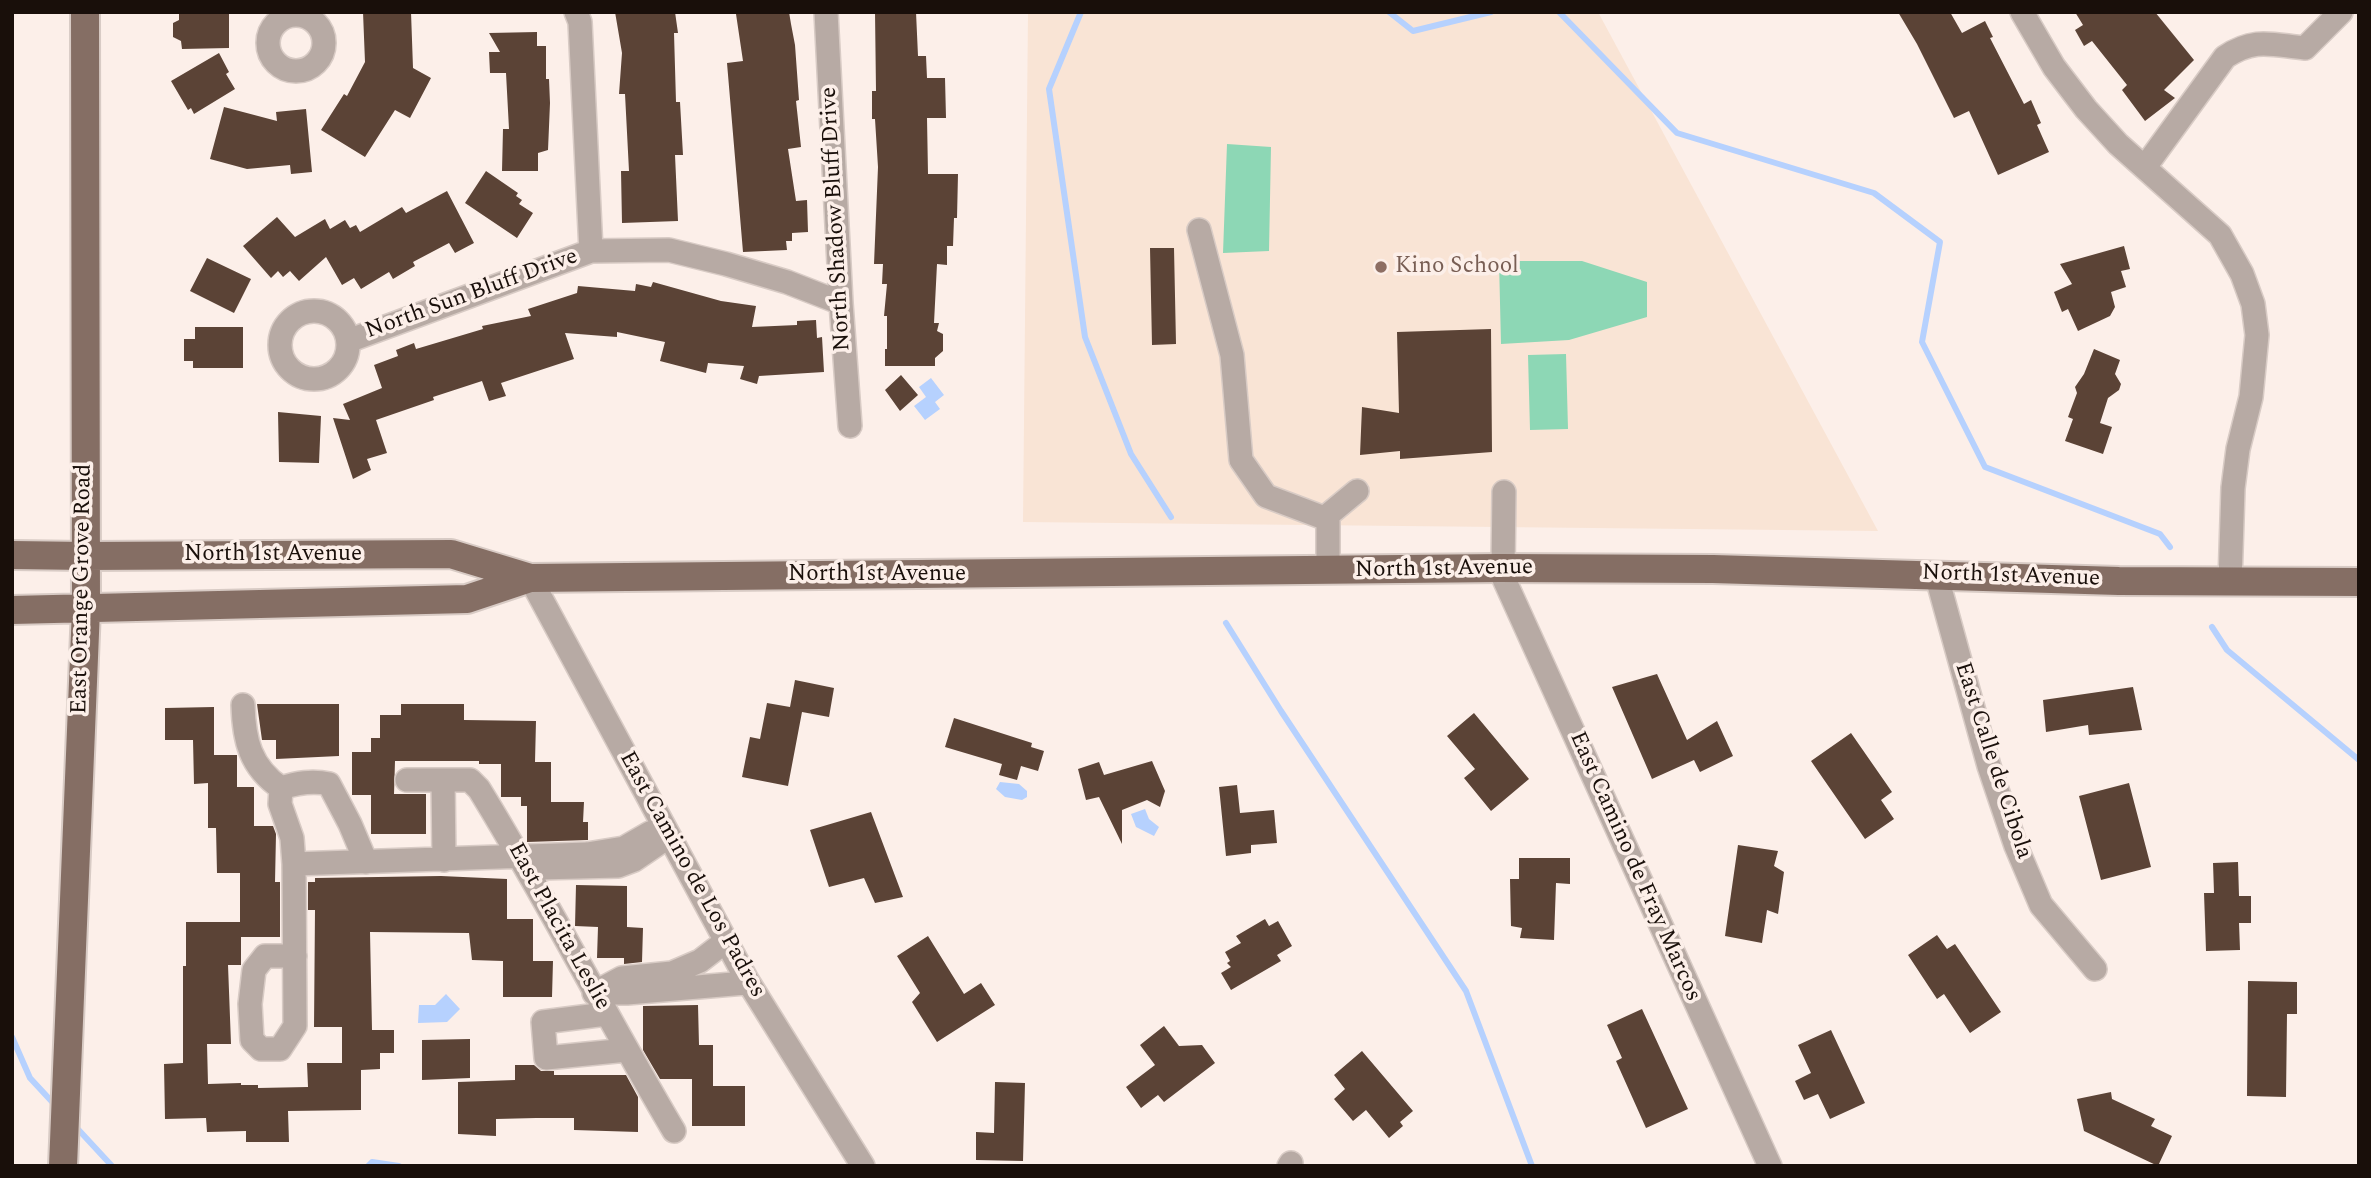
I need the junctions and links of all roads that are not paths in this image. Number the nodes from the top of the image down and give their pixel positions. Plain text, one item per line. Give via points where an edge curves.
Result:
1 (85, 12) edge
2 (576, 12) edge
3 (826, 12) edge
4 (2022, 12) edge
5 (2342, 12) edge
6 (2145, 167) junction
7 (1199, 230) dead end
8 (591, 251) junction
9 (841, 303) junction
10 (348, 341) dead end
11 (850, 426) dead end
12 (1357, 491) dead end
13 (1504, 492) dead end
14 (1327, 519) junction
15 (12, 555) edge
16 (86, 556) junction
17 (1501, 568) junction
18 (1328, 571) junction
19 (1936, 574) junction
20 (530, 578) junction
21 (2230, 582) junction
22 (2359, 582) edge
23 (86, 609) junction
24 (12, 610) edge
25 (243, 705) dead end
26 (407, 780) dead end
27 (443, 780) junction
28 (281, 788) junction
29 (665, 828) junction
30 (522, 858) junction
31 (444, 860) junction
32 (366, 862) junction
33 (294, 864) junction
34 (726, 941) junction
35 (295, 956) junction
36 (2095, 969) dead end
37 (747, 980) junction
38 (594, 993) junction
39 (606, 1014) junction
40 (627, 1050) junction
41 (674, 1131) dead end
42 (63, 1166) edge
43 (863, 1166) edge
44 (1770, 1166) edge

1 - 16 main road, East Orange Grove Road
2 - 8 street
3 - 9 street, North Shadow Bluff Drive
4 - 6 street via 2086,110
5 - 6 street via 2305,48 2254,43 2225,57
6 - 21 street via 2220,235 2253,304 2255,370 2232,488
7 - 14 street via 1232,355 1241,460 1266,496
8 - 9 street, North Sun Bluff Drive via 669,250 787,282
8 - 10 street, North Sun Bluff Drive
9 - 11 street, North Shadow Bluff Drive
12 - 14 street
13 - 17 street
14 - 18 street
15 - 16 main road, North 1st Avenue
16 - 20 main road, North 1st Avenue via 451,554
16 - 23 main road, East Orange Grove Road
17 - 18 main road, North 1st Avenue
17 - 19 main road, North 1st Avenue
17 - 44 street, East Camino de Fray Marcos
18 - 20 main road, North 1st Avenue
19 - 21 main road, North 1st Avenue
19 - 36 street, East Calle de Cibola via 2016,846 2041,905
20 - 23 main road, North 1st Avenue via 467,599
20 - 29 street, East Camino de Los Padres
21 - 22 main road, North 1st Avenue
23 - 24 main road, North 1st Avenue
23 - 42 main road, East Orange Grove Road
25 - 28 street via 248,748
26 - 27 street, East Placita Leslie
27 - 30 street, East Placita Leslie via 470,780
27 - 31 street
28 - 32 street via 296,783 328,784
28 - 33 street via 280,804 292,838
29 - 30 street via 659,843 618,866 540,868
29 - 34 street, East Camino de Los Padres
30 - 31 street
30 - 38 street, East Placita Leslie
31 - 32 street
32 - 33 street
33 - 35 street
34 - 37 street, East Camino de Los Padres
34 - 38 street via 701,961 672,972 622,978
35 - 35 street via 295,1026 280,1049 261,1049 252,1040 254,971 265,956
37 - 38 street
37 - 43 street, East Camino de Los Padres
38 - 39 street, East Placita Leslie
39 - 40 street, East Placita Leslie
39 - 40 street via 543,1022 546,1058
40 - 41 street, East Placita Leslie

